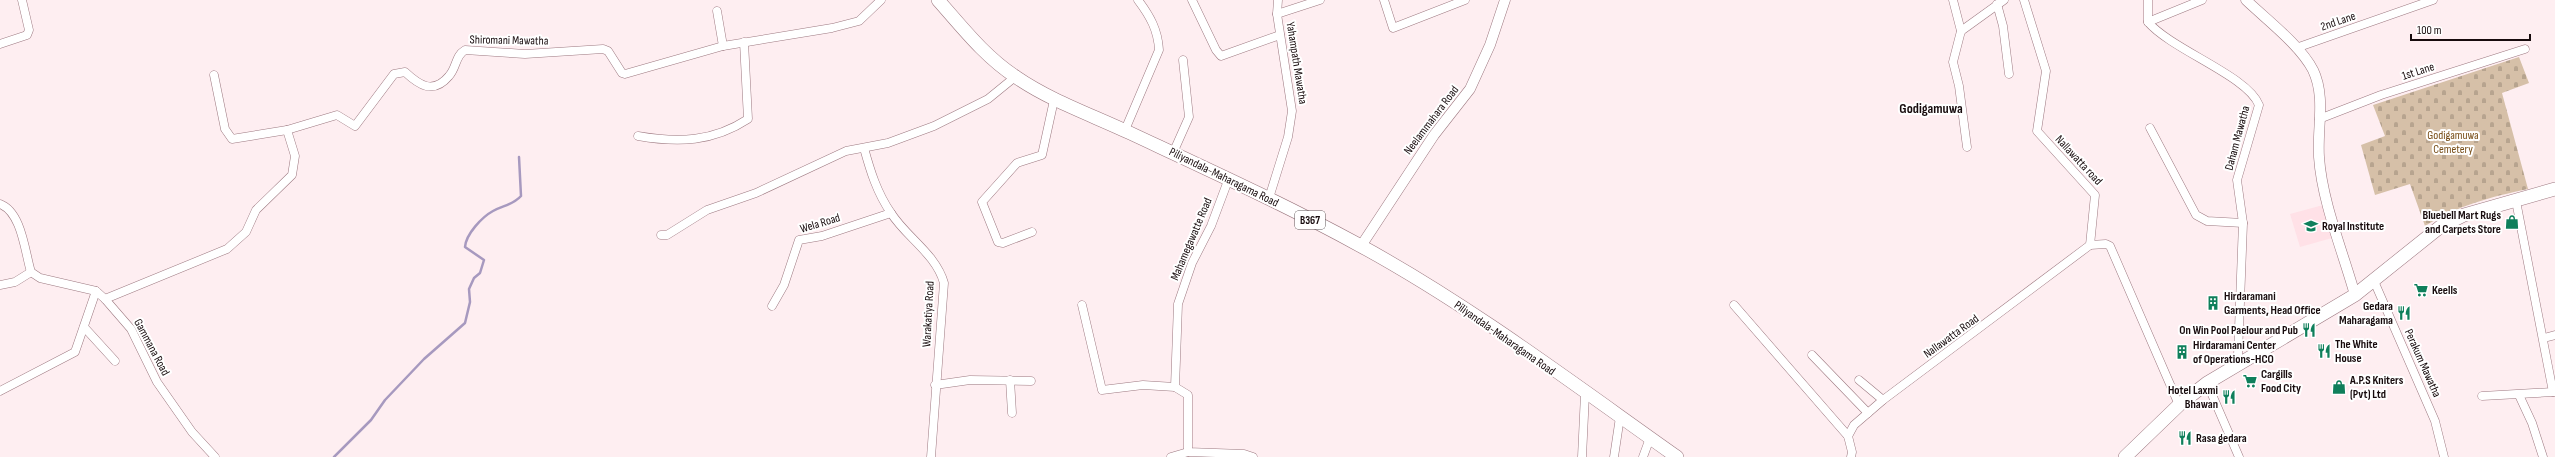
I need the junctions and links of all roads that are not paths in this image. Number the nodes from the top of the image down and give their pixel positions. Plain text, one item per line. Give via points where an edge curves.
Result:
1 (22, 0) edge
2 (881, 0) edge
3 (938, 0) edge
4 (1138, 0) edge
5 (1192, 0) edge
6 (1278, 0) edge
7 (1320, 0) edge
8 (1384, 0) edge
9 (1466, 0) edge
10 (1505, 0) edge
11 (1953, 0) edge
12 (2024, 0) edge
13 (2148, 0) edge
14 (2202, 0) edge
15 (2246, 0) edge
16 (2433, 0) edge
17 (2001, 2) edge
18 (717, 11) dead end
19 (1277, 14) junction
20 (2148, 22) junction
21 (1960, 31) junction
22 (1280, 35) junction
23 (744, 42) junction
24 (0, 44) edge
25 (723, 46) junction
26 (2296, 48) junction
27 (2525, 49) dead end
28 (1183, 60) dead end
29 (2009, 74) dead end
30 (214, 75) dead end
31 (1015, 77) junction
32 (1054, 100) junction
33 (2319, 119) junction
34 (2150, 128) dead end
35 (287, 130) junction
36 (1125, 130) junction
37 (638, 136) dead end
38 (1967, 147) dead end
39 (864, 148) junction
40 (1173, 153) junction
41 (1229, 178) junction
42 (2555, 189) edge
43 (1270, 198) junction
44 (2516, 201) junction
45 (0, 204) edge
46 (891, 213) junction
47 (2243, 223) junction
48 (1032, 232) dead end
49 (661, 235) dead end
50 (2090, 245) junction
51 (1360, 246) junction
52 (31, 272) junction
53 (2374, 281) junction
54 (0, 285) edge
55 (96, 291) junction
56 (2355, 295) junction
57 (106, 299) junction
58 (1082, 305) dead end
59 (1734, 305) dead end
60 (772, 306) dead end
61 (84, 328) junction
62 (2555, 335) edge
63 (2544, 338) junction
64 (1812, 355) dead end
65 (114, 361) dead end
66 (2241, 363) junction
67 (1010, 380) junction
68 (1859, 380) dead end
69 (1031, 381) dead end
70 (2207, 383) junction
71 (935, 385) junction
72 (1175, 387) junction
73 (0, 391) edge
74 (2554, 392) edge
75 (1585, 394) junction
76 (2519, 395) junction
77 (2482, 396) dead end
78 (1883, 400) junction
79 (2178, 405) junction
80 (1012, 413) dead end
81 (1868, 413) junction
82 (1620, 416) junction
83 (1848, 436) junction
84 (1650, 438) junction
85 (1188, 452) junction
86 (2127, 456) edge
87 (215, 457) edge
88 (931, 457) edge
89 (1171, 457) edge
90 (1253, 457) edge
91 (1582, 457) edge
92 (1614, 457) edge
93 (1643, 457) edge
94 (1676, 457) edge
95 (1851, 457) edge
96 (2239, 457) edge
97 (2444, 457) edge
98 (2543, 457) edge

1 - 24 street via 29,30 27,35
2 - 23 street, Shiromani Mawatha via 859,21 832,28
3 - 31 main road, Piliyandala-Maharagama Road / B367 via 970,37
4 - 36 street via 1152,18 1159,38 1159,50
5 - 22 street via 1221,56
6 - 19 street, Yahampath Mawatha
7 - 19 street
8 - 9 street via 1393,28
10 - 51 street, Neelammahara Road via 1490,45 1470,89 1434,135
11 - 21 street
12 - 50 street, Nallawatta road via 2046,72 2037,131 2095,195
13 - 20 street
14 - 20 street
15 - 26 street
16 - 26 street, 2nd Lane
17 - 21 street
17 - 29 street
18 - 25 street
19 - 22 street, Yahampath Mawatha
20 - 47 street, Daham Mawatha via 2159,34 2214,67 2256,98 2259,105 2237,180
21 - 38 street via 1953,62 1959,86
22 - 43 street, Yahampath Mawatha via 1292,111 1288,137
23 - 25 street, Shiromani Mawatha
23 - 37 street via 748,119 704,139 662,140
25 - 35 street, Shiromani Mawatha via 625,74 608,51 603,49 525,54 465,50 459,54 449,76 434,86 424,87 404,72 394,74 358,126 337,115
26 - 33 street via 2312,68 2317,80 2320,92
27 - 33 street, 1st Lane
28 - 40 street via 1189,117
30 - 35 street, Shiromani Mawatha via 225,129 232,139
31 - 32 main road, Piliyandala-Maharagama Road / B367
31 - 39 street via 988,99 934,126 888,143
32 - 36 main road, Piliyandala-Maharagama Road / B367
32 - 48 street via 1042,154 1017,163 982,202 998,242 1003,243
33 - 56 street via 2319,158 2325,192
34 - 47 street via 2196,215 2207,221
35 - 57 street via 295,156 292,175 256,210 246,232 227,249
36 - 40 main road, Piliyandala-Maharagama Road / B367
39 - 46 street, Warakatiya Road via 871,175
39 - 49 street via 846,152 756,193 707,210 667,235
40 - 41 main road, Piliyandala-Maharagama Road / B367
41 - 43 main road, Piliyandala-Maharagama Road / B367
41 - 72 street, Mahamegawatte Road via 1211,226 1192,263 1178,304
42 - 44 main road
43 - 51 main road, Piliyandala-Maharagama Road / B367
44 - 53 main road via 2464,215 2440,227
44 - 63 street
45 - 52 street via 6,206 16,222
46 - 60 street, Wela Road via 822,236 799,240 784,285
46 - 71 street, Warakatiya Road via 942,275 944,283
47 - 66 street, Daham Mawatha via 2238,355
50 - 78 street, Nallawatta Road
50 - 79 street via 2110,246
51 - 75 main road, Piliyandala-Maharagama Road / B367 via 1455,303
52 - 54 street via 15,282
52 - 55 street, Gammana Road via 40,278
53 - 56 main road
53 - 97 street, Perakum Mawatha via 2435,421
55 - 57 street, Gammana Road
55 - 61 street
56 - 66 main road
57 - 87 street, Gammana Road via 131,329 157,382 192,432
58 - 72 street via 1102,390 1143,385
59 - 83 street
61 - 65 street
61 - 73 street via 75,352
62 - 63 street
63 - 74 street
64 - 81 street
66 - 70 main road
67 - 69 street
67 - 71 street via 970,380
67 - 80 street
68 - 78 street
70 - 79 main road
70 - 96 street
71 - 88 street, Warakatiya Road
72 - 85 street via 1188,395
74 - 76 street
75 - 82 main road, Piliyandala-Maharagama Road / B367
75 - 91 street
76 - 77 street
76 - 98 street via 2532,423
78 - 81 street, Nallawatta Road
79 - 86 main road
81 - 83 street, Nallawatta Road via 1854,425
82 - 84 main road, Piliyandala-Maharagama Road / B367
82 - 92 street
83 - 95 street
84 - 93 street
84 - 94 main road, Piliyandala-Maharagama Road / B367
85 - 89 street
85 - 90 street via 1244,454

